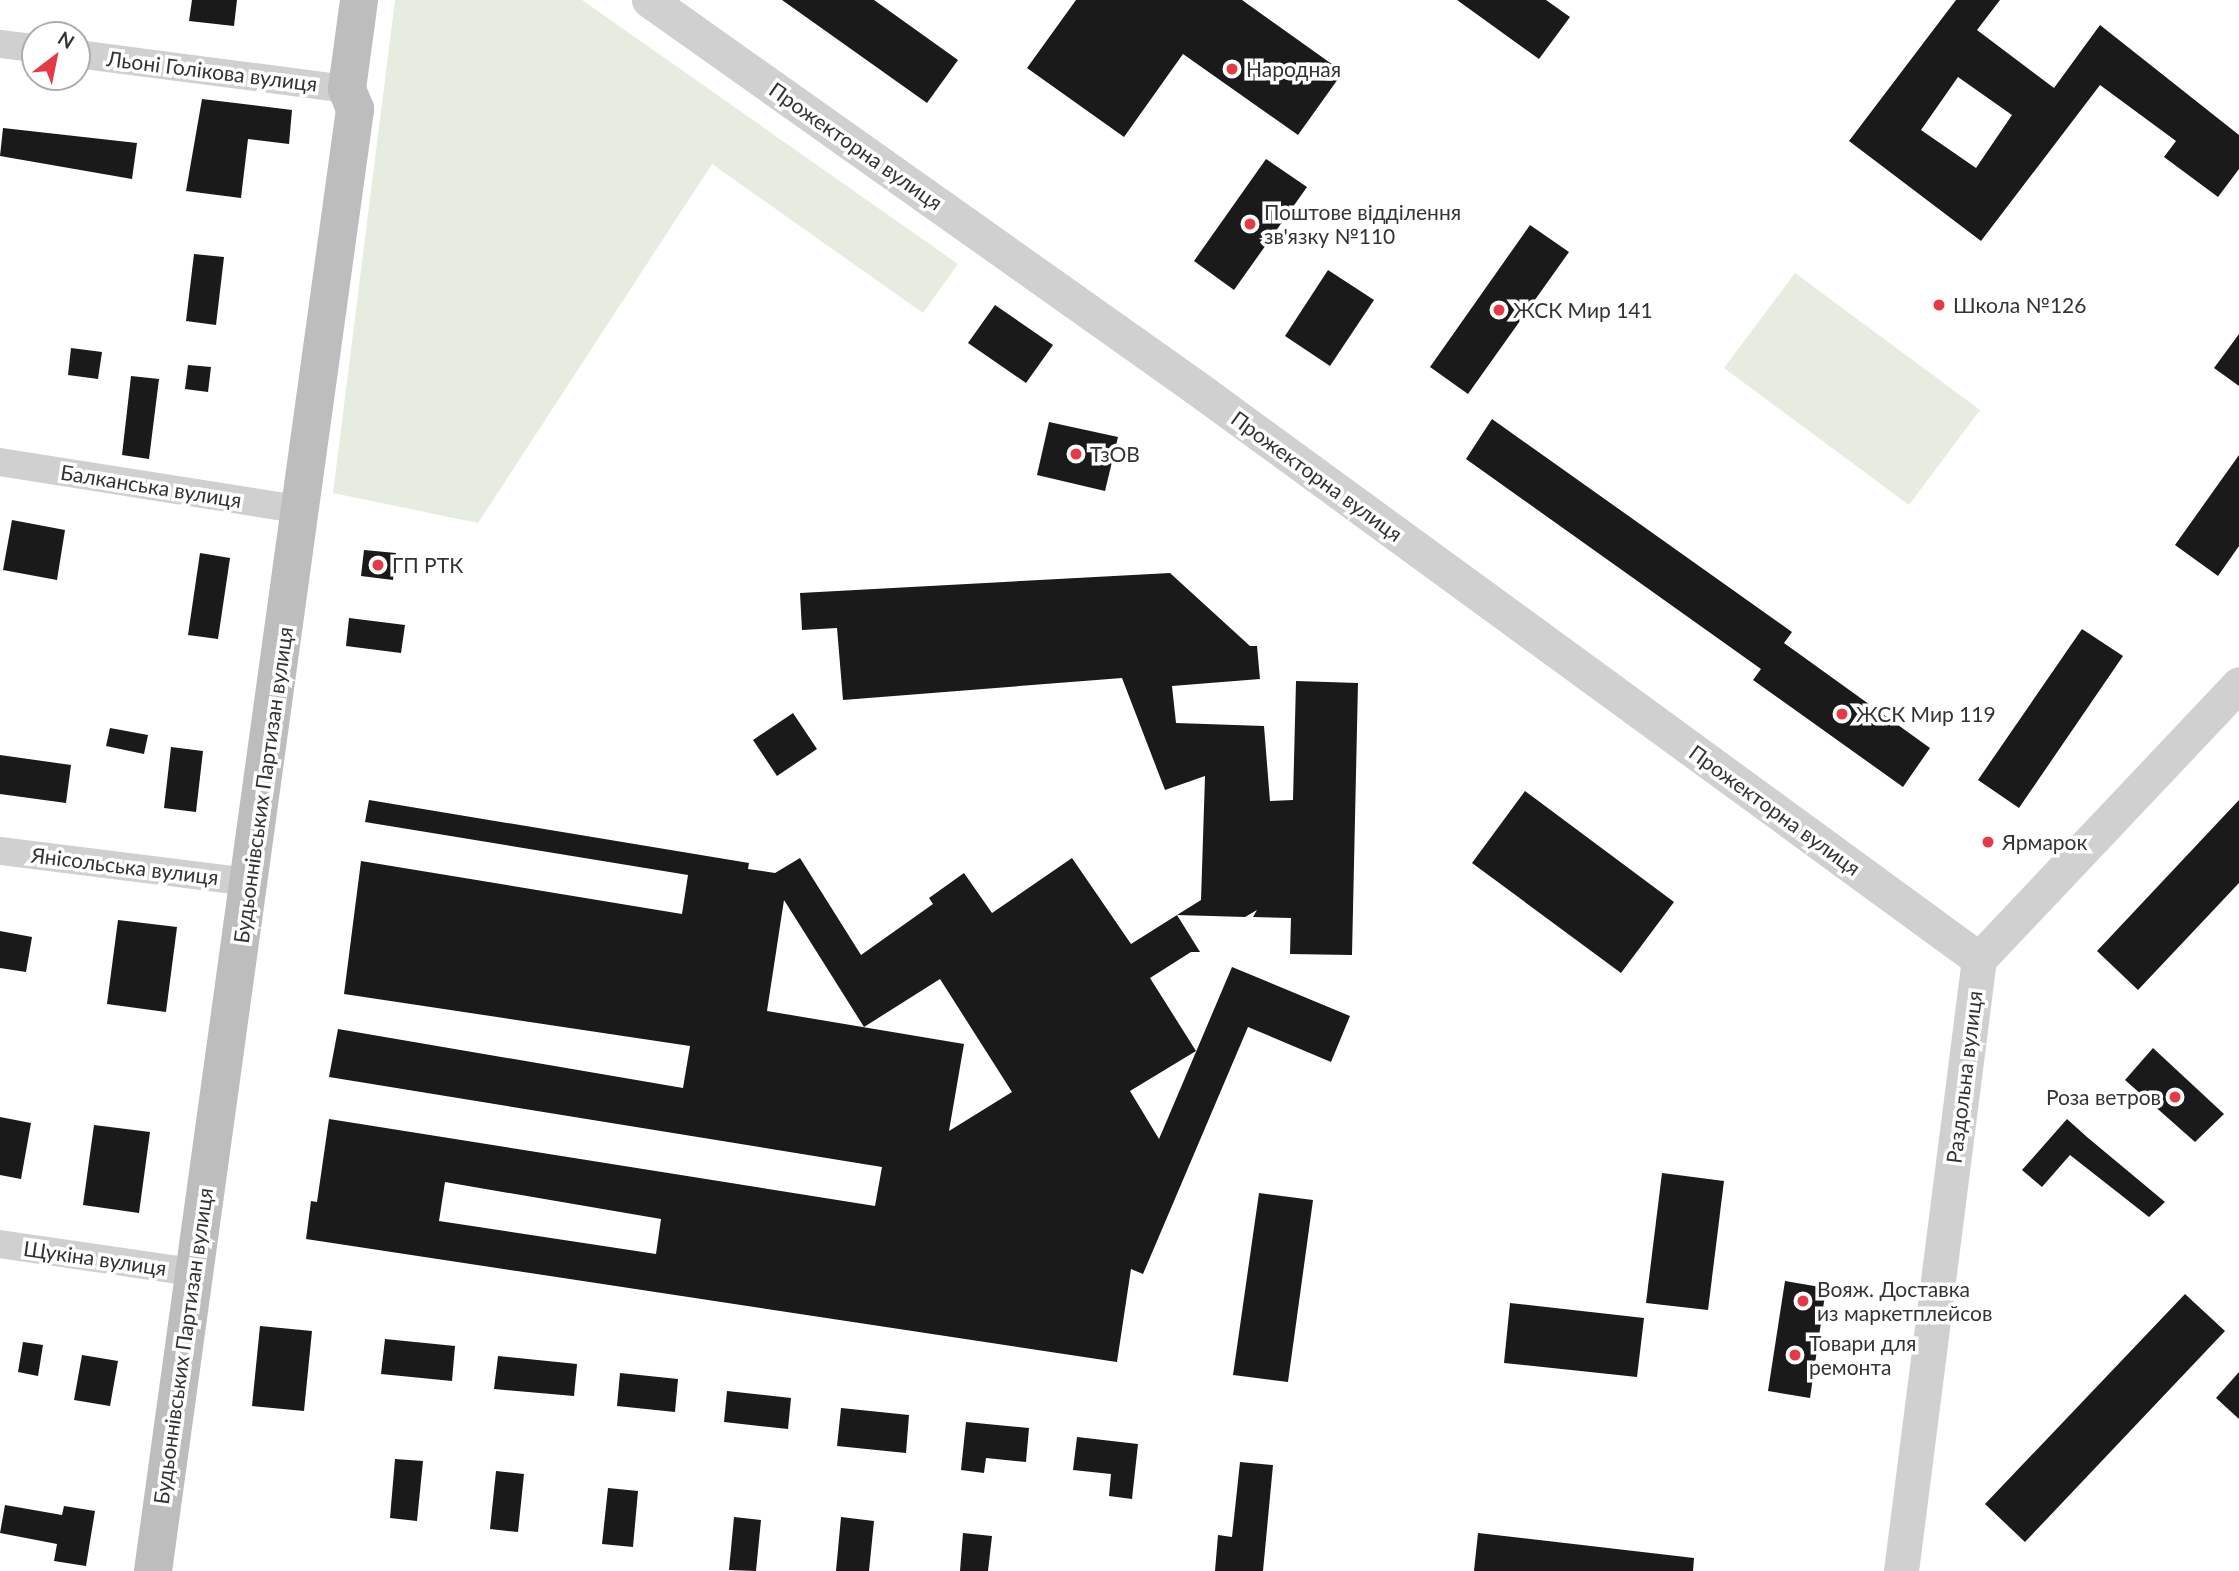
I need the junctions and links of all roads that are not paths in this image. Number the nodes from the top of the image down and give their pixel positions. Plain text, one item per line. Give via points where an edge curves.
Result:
1 (359, 0) edge
2 (649, 0) edge
3 (0, 44) edge
4 (21, 46) edge
5 (91, 56) edge
6 (347, 89) junction
7 (0, 462) edge
8 (302, 510) junction
9 (2239, 684) edge
10 (0, 850) edge
11 (250, 882) junction
12 (1979, 959) junction
13 (0, 1244) edge
14 (191, 1272) junction
15 (153, 1571) edge
16 (1901, 1571) edge

1 - 6 main road, Будьоннівських Партизан вулиця
2 - 12 street, Прожекторна вулиця via 1195,386
3 - 4 street
5 - 6 street, Льоні Голікова вулиця
6 - 8 main road, Будьоннівських Партизан вулиця via 355,109
7 - 8 street, Балканська вулиця
8 - 11 main road, Будьоннівських Партизан вулиця
9 - 12 street
10 - 11 street, Янісольська вулиця
11 - 14 main road, Будьоннівських Партизан вулиця
12 - 16 street, Раздольна вулиця
13 - 14 street, Щукіна вулиця
14 - 15 main road, Будьоннівських Партизан вулиця

